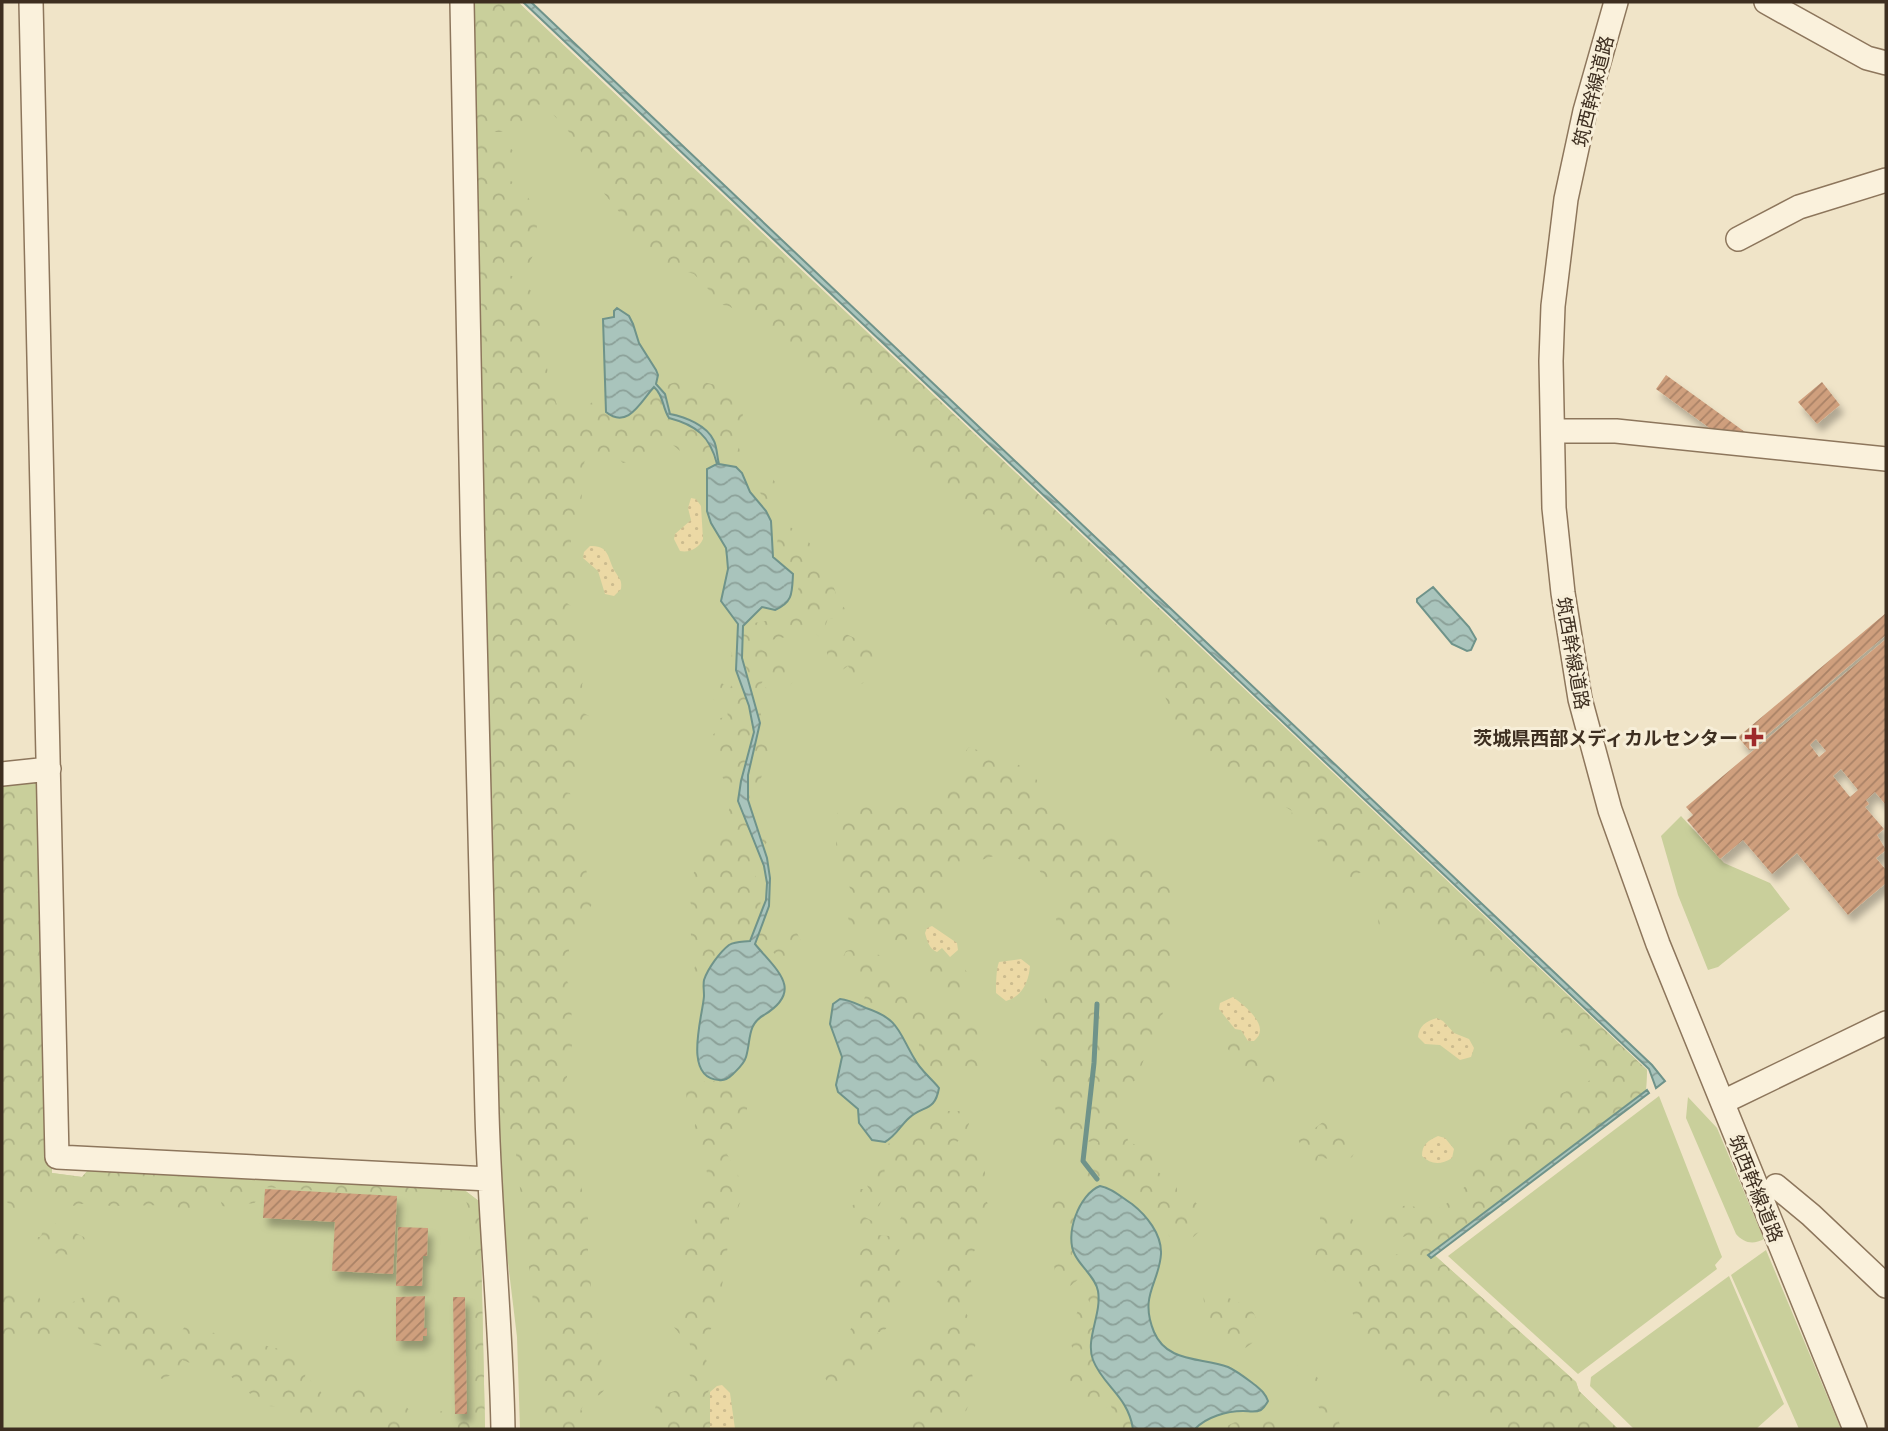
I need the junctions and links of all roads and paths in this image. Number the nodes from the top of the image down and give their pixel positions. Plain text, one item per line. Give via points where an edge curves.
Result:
1 (31, 2) edge
2 (462, 2) edge
3 (1616, 2) edge
4 (1766, 2) edge
5 (1886, 64) edge
6 (1886, 180) edge
7 (1738, 239) dead end
8 (1553, 432) junction
9 (1886, 459) edge
10 (49, 769) junction
11 (2, 774) edge
12 (1886, 1023) edge
13 (1723, 1102) junction
14 (489, 1179) junction
15 (1776, 1186) dead end
16 (1886, 1286) edge
17 (503, 1429) edge
18 (1856, 1429) edge

1 - 10 street
2 - 14 street
3 - 8 street, 筑西幹線道路 via 1566,199 1553,306
4 - 5 street
6 - 7 street via 1799,207
8 - 9 street via 1616,431
8 - 13 street, 筑西幹線道路 via 1554,508 1580,699 1619,834 1658,944
10 - 11 street
10 - 14 street via 57,1157
12 - 13 street
13 - 18 street, 筑西幹線道路
14 - 17 street
15 - 16 street

